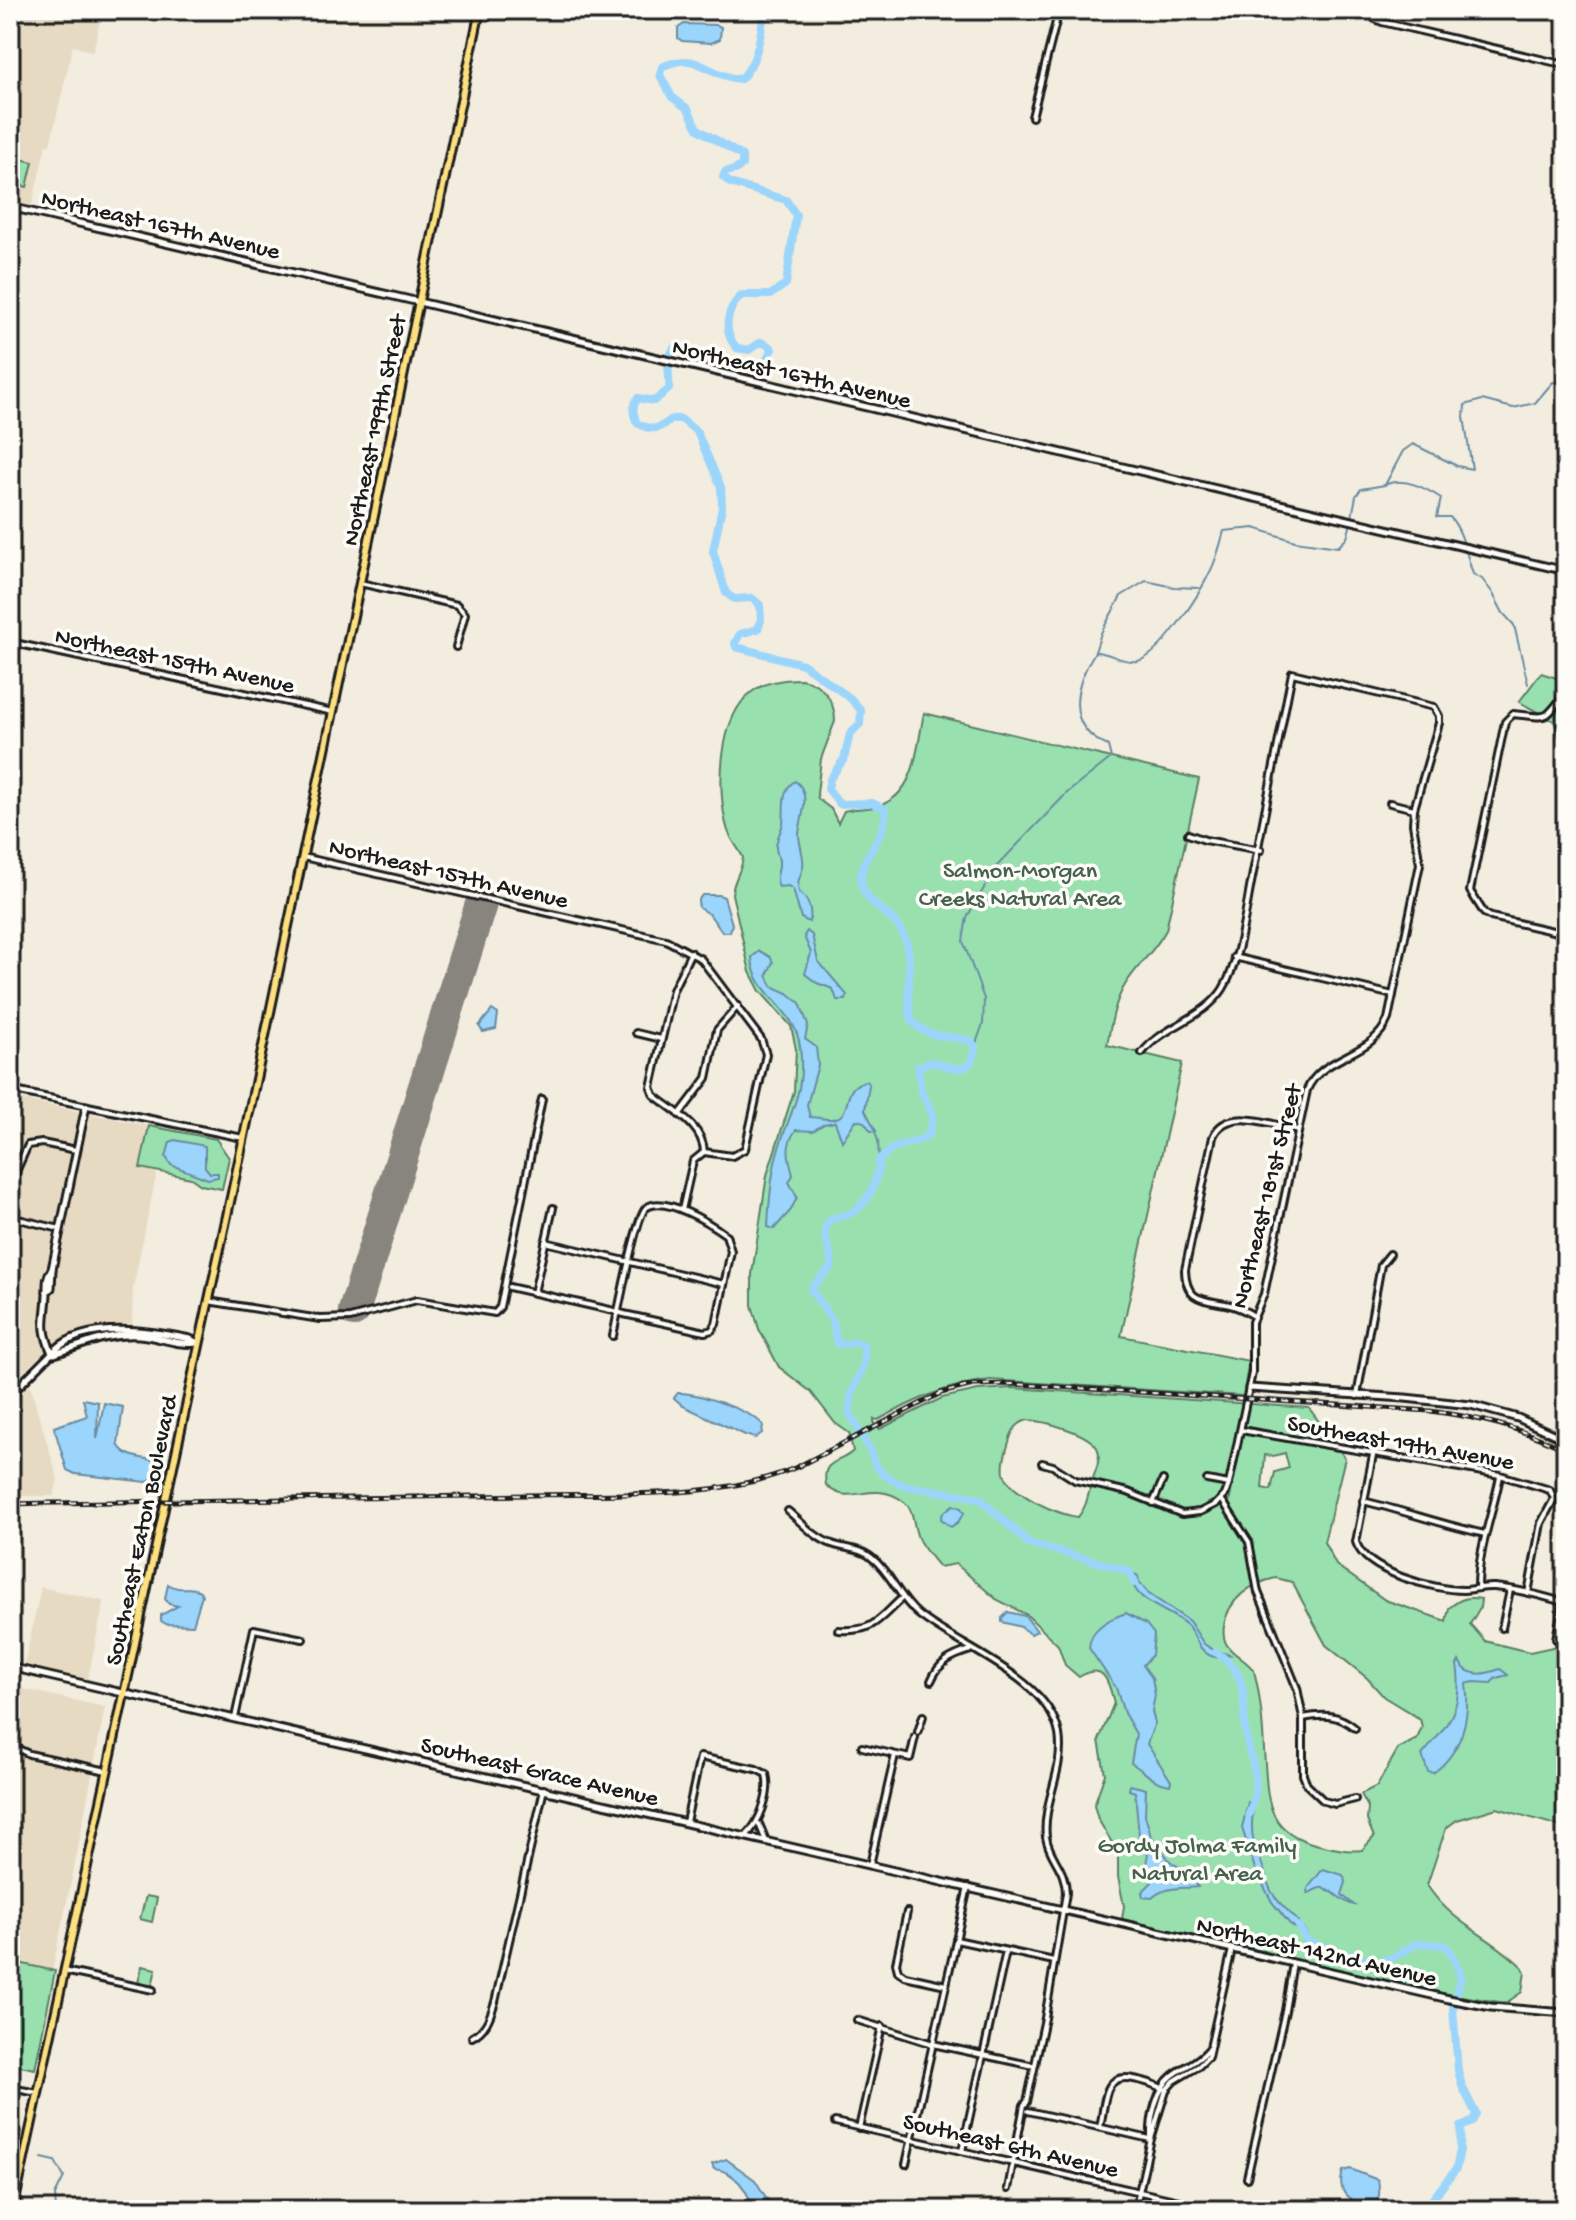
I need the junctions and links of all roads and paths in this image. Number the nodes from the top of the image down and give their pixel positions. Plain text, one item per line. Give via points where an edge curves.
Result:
1 (480, 10) edge
2 (1059, 10) edge
3 (1368, 10) edge
4 (1566, 65) edge
5 (1032, 117) dead end
6 (10, 207) edge
7 (419, 302) junction
8 (1566, 571) edge
9 (360, 583) junction
10 (10, 642) edge
11 (456, 647) dead end
12 (1566, 692) edge
13 (333, 712) junction
14 (1270, 783) junction
15 (1277, 784) dead end
16 (1390, 803) dead end
17 (1414, 809) junction
18 (1188, 834) dead end
19 (1260, 849) junction
20 (303, 857) junction
21 (1566, 934) edge
22 (691, 952) junction
23 (1234, 957) junction
24 (1393, 995) junction
25 (738, 1006) junction
26 (636, 1033) dead end
27 (661, 1039) junction
28 (1142, 1053) dead end
29 (10, 1090) edge
30 (542, 1099) dead end
31 (86, 1106) junction
32 (679, 1115) junction
33 (1298, 1130) junction
34 (243, 1138) junction
35 (76, 1150) junction
36 (704, 1152) junction
37 (10, 1185) edge
38 (553, 1208) dead end
39 (682, 1210) junction
40 (10, 1217) edge
41 (60, 1229) junction
42 (545, 1242) junction
43 (1390, 1254) dead end
44 (630, 1262) junction
45 (724, 1284) junction
46 (509, 1287) dead end
47 (534, 1293) junction
48 (208, 1301) junction
49 (618, 1312) junction
50 (1254, 1316) junction
51 (613, 1336) dead end
52 (198, 1343) junction
53 (53, 1354) junction
54 (1249, 1388) junction
55 (10, 1395) edge
56 (1357, 1396) junction
57 (1241, 1430) junction
58 (1566, 1440) edge
59 (1373, 1455) junction
60 (1042, 1463) dead end
61 (1500, 1475) junction
62 (1163, 1480) dead end
63 (1207, 1480) dead end
64 (1229, 1484) junction
65 (1222, 1500) junction
66 (1363, 1501) junction
67 (1153, 1503) junction
68 (788, 1511) dead end
69 (1485, 1534) junction
70 (1478, 1587) junction
71 (1510, 1590) junction
72 (1528, 1593) junction
73 (902, 1598) junction
74 (1564, 1602) edge
75 (1502, 1628) dead end
76 (838, 1630) dead end
77 (303, 1639) dead end
78 (1556, 1639) dead end
79 (973, 1649) junction
80 (10, 1667) edge
81 (931, 1681) dead end
82 (124, 1691) junction
83 (923, 1716) dead end
84 (235, 1718) junction
85 (1303, 1718) junction
86 (1355, 1728) dead end
87 (10, 1745) edge
88 (862, 1747) dead end
89 (895, 1755) junction
90 (107, 1771) junction
91 (544, 1789) junction
92 (1355, 1799) dead end
93 (686, 1822) junction
94 (759, 1822) junction
95 (746, 1836) junction
96 (766, 1841) junction
97 (870, 1865) junction
98 (968, 1887) junction
99 (1062, 1909) junction
100 (907, 1912) dead end
101 (956, 1940) junction
102 (1232, 1949) junction
103 (1006, 1951) junction
104 (1054, 1961) junction
105 (1293, 1963) junction
106 (64, 1971) junction
107 (946, 1985) junction
108 (153, 1990) dead end
109 (1566, 2013) edge
110 (857, 2020) dead end
111 (882, 2026) junction
112 (472, 2037) dead end
113 (933, 2044) junction
114 (983, 2055) junction
115 (1034, 2066) junction
116 (10, 2088) edge
117 (1164, 2089) junction
118 (38, 2093) junction
119 (1027, 2102) junction
120 (1028, 2111) junction
121 (1023, 2120) junction
122 (835, 2122) dead end
123 (1100, 2127) junction
124 (859, 2128) junction
125 (1151, 2139) junction
126 (912, 2140) junction
127 (962, 2151) junction
128 (1013, 2163) junction
129 (906, 2164) dead end
130 (1247, 2178) dead end
131 (1008, 2189) dead end
132 (1139, 2192) junction
133 (1179, 2201) dead end
134 (13, 2210) edge
135 (1135, 2210) edge

1 - 7 main road, Northeast 199th Street
2 - 5 street
3 - 4 street via 1382,22
6 - 7 street, Northeast 167th Avenue
7 - 8 street, Northeast 167th Avenue
7 - 9 main road, Northeast 199th Street
9 - 11 street via 457,605 465,614
9 - 13 main road, Northeast 199th Street
10 - 13 street, Northeast 159th Avenue
12 - 21 street via 1543,718 1513,714 1505,722 1470,881 1470,891 1484,913
13 - 20 main road, Northeast 199th Street
14 - 15 street
14 - 17 street via 1292,673 1434,707 1439,723
14 - 19 street
16 - 17 street
17 - 24 street, Northeast 181st Street via 1420,864
18 - 19 street
19 - 23 street
20 - 22 street, Northeast 157th Avenue via 666,940
20 - 34 main road, Southeast Eaton Boulevard
22 - 25 street
22 - 27 street via 673,990
23 - 24 street
23 - 28 street via 1227,982 1214,1000
24 - 33 street, Northeast 181st Street via 1381,1033 1313,1078
25 - 32 street via 717,1030 709,1074
25 - 36 street via 765,1050 746,1144 732,1156
26 - 27 street
27 - 32 street via 652,1090
29 - 31 street
30 - 48 street via 500,1307 494,1313 417,1300 337,1320
31 - 34 street
31 - 35 street
32 - 36 street via 700,1133
33 - 50 street, Northeast 181st Street via 1264,1294
33 - 50 street via 1232,1119 1213,1137 1186,1282 1202,1300 1236,1306
34 - 48 main road, Southeast Eaton Boulevard
35 - 37 street via 31,1144
35 - 41 street
36 - 39 street via 693,1161
38 - 42 street
39 - 44 street via 646,1208
39 - 45 street via 730,1241
40 - 41 street
41 - 53 street via 43,1327
42 - 44 street
42 - 47 street
43 - 56 street via 1381,1265
44 - 45 street
44 - 49 street
45 - 49 street via 710,1331
46 - 47 street
47 - 49 street
48 - 52 main road, Southeast Eaton Boulevard
49 - 51 street
50 - 54 street, Northeast 181st Street
52 - 53 street via 153,1331 115,1330 75,1340
52 - 82 main road, Southeast Eaton Boulevard
53 - 55 street
54 - 56 street
54 - 57 street, Northeast 181st Street
56 - 58 street via 1471,1405 1518,1418
57 - 59 street, Southeast 19th Avenue
57 - 64 street, Northeast 181st Street
59 - 61 street, Southeast 19th Avenue
59 - 66 street
60 - 67 street via 1075,1480
61 - 69 street
61 - 72 street, Southeast 19th Avenue via 1553,1494 1541,1523
62 - 67 street
63 - 64 street
64 - 65 street, Northeast 181st Street
65 - 67 street via 1188,1514
65 - 85 street via 1249,1542 1258,1592 1297,1688
66 - 69 street
66 - 70 street via 1358,1548 1384,1570 1459,1589
68 - 73 street via 824,1541 870,1556
69 - 70 street
70 - 71 street
71 - 72 street
71 - 75 street
72 - 74 street
73 - 76 street via 860,1632
73 - 79 street via 945,1635
74 - 78 street
77 - 84 street via 254,1629
79 - 81 street via 950,1656
79 - 99 street via 1028,1687 1050,1712 1059,1733 1046,1840 1066,1879
80 - 82 street, Southeast Grace Avenue
82 - 84 street, Southeast Grace Avenue
82 - 90 main road, Southeast Eaton Boulevard
83 - 89 street via 910,1758
84 - 91 street, Southeast Grace Avenue
85 - 86 street via 1333,1715
85 - 92 street via 1307,1785 1324,1801
87 - 90 street
88 - 89 street
89 - 97 street
90 - 106 main road, Southeast Eaton Boulevard
91 - 93 street, Southeast Grace Avenue
91 - 112 street via 495,2002 485,2026
93 - 94 street via 700,1757 766,1774
93 - 95 street, Southeast Grace Avenue
94 - 95 street
94 - 96 street
95 - 96 street, Southeast Grace Avenue
96 - 97 street, Southeast Grace Avenue
97 - 98 street, Southeast Grace Avenue
98 - 99 street, Southeast Grace Avenue
98 - 101 street
99 - 102 street, Northeast 142nd Avenue
99 - 104 street
100 - 107 street via 898,1971
101 - 103 street
101 - 107 street
102 - 105 street, Northeast 142nd Avenue
102 - 117 street via 1210,2047 1171,2077
103 - 104 street
103 - 114 street
104 - 115 street
105 - 109 street, Northeast 142nd Avenue via 1461,2002
105 - 130 street
106 - 108 street
106 - 118 main road, Southeast Eaton Boulevard
107 - 113 street
110 - 111 street
111 - 113 street
111 - 124 street
113 - 114 street
113 - 126 street
114 - 115 street
114 - 127 street
115 - 119 street
116 - 118 street
117 - 123 street via 1122,2076 1114,2079
117 - 125 street
118 - 134 main road, Southeast Eaton Boulevard
119 - 120 street
119 - 121 street
120 - 121 street
120 - 123 street
121 - 128 street
122 - 124 street, Southeast 6th Avenue
123 - 125 street
124 - 126 street, Southeast 6th Avenue
125 - 132 street
126 - 127 street, Southeast 6th Avenue
126 - 129 street
127 - 128 street, Southeast 6th Avenue
128 - 131 street
128 - 132 street, Southeast 6th Avenue
132 - 133 street, Southeast 6th Avenue
132 - 135 street

